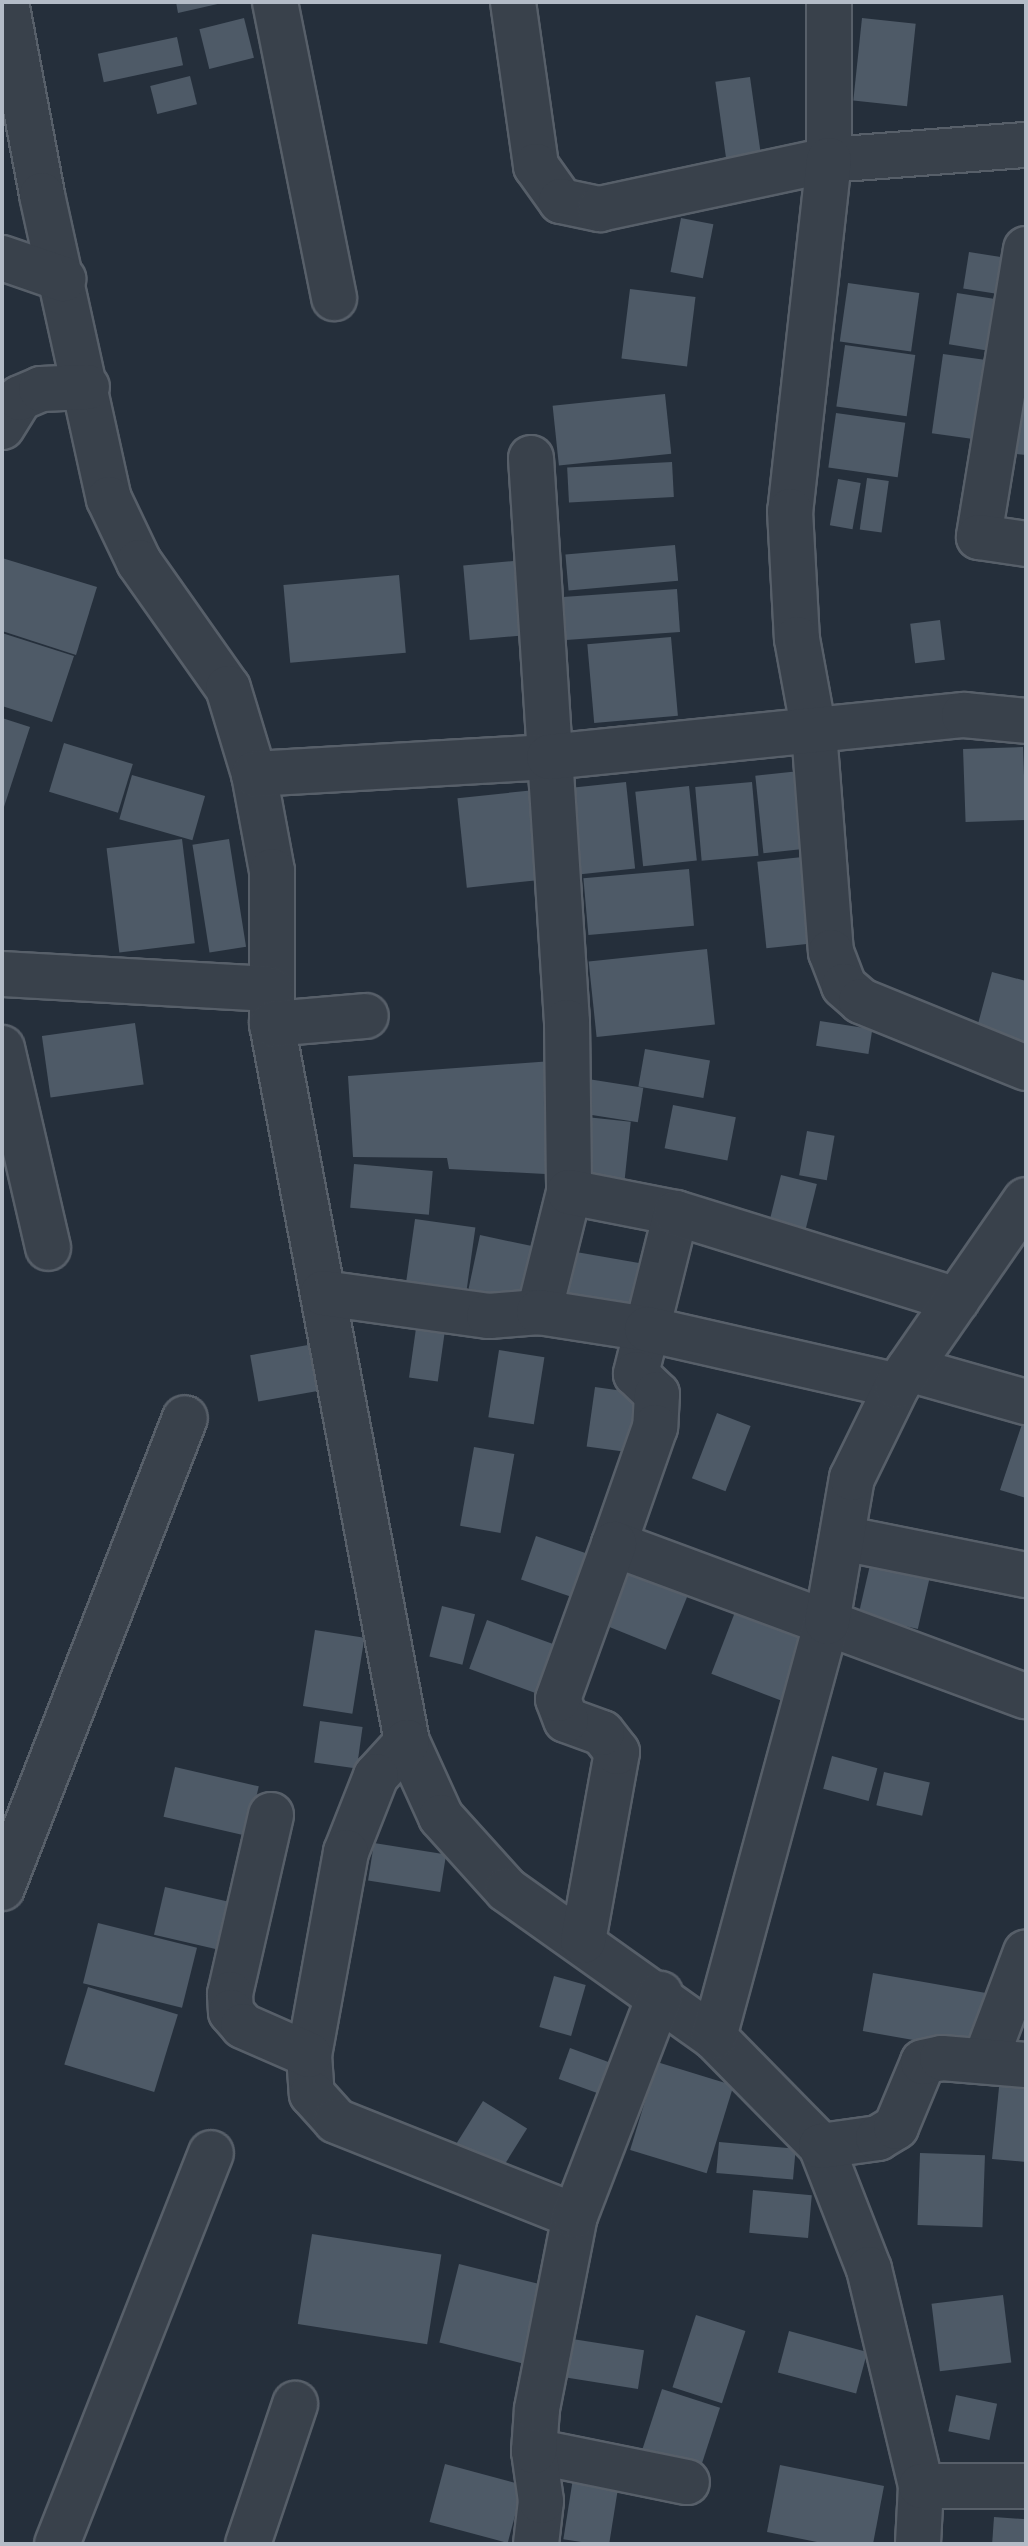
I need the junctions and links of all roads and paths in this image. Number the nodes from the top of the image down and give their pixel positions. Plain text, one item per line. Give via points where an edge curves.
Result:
1 (6, 2) edge
2 (275, 2) edge
3 (513, 2) edge
4 (829, 2) edge
5 (1026, 145) edge
6 (829, 160) junction
7 (1026, 249) edge
8 (2, 258) edge
9 (63, 279) junction
10 (334, 298) dead end
11 (1018, 351) edge
12 (87, 387) junction
13 (2, 427) edge
14 (531, 458) dead end
15 (1026, 544) edge
16 (1026, 721) edge
17 (814, 732) junction
18 (549, 757) junction
19 (254, 774) junction
20 (2, 974) edge
21 (271, 1007) junction
22 (366, 1016) dead end
23 (2, 1048) edge
24 (1026, 1068) edge
25 (569, 1192) junction
26 (1026, 1200) edge
27 (676, 1213) junction
28 (48, 1248) dead end
29 (323, 1293) junction
30 (957, 1300) junction
31 (539, 1312) junction
32 (647, 1329) junction
33 (903, 1377) junction
34 (1026, 1402) edge
35 (185, 1418) dead end
36 (842, 1538) junction
37 (614, 1544) junction
38 (1026, 1575) edge
39 (827, 1622) junction
40 (1026, 1696) edge
41 (407, 1742) junction
42 (271, 1815) dead end
43 (2, 1888) edge
44 (583, 1941) junction
45 (1026, 1952) edge
46 (660, 1994) junction
47 (714, 2037) junction
48 (309, 2055) junction
49 (1006, 2063) edge
50 (821, 2146) junction
51 (211, 2153) dead end
52 (575, 2216) junction
53 (295, 2404) dead end
54 (534, 2451) junction
55 (687, 2482) dead end
56 (921, 2486) junction
57 (1026, 2486) edge
58 (57, 2544) edge
59 (248, 2544) edge
60 (536, 2544) edge
61 (918, 2544) edge

1 - 9 street
2 - 10 street
3 - 6 street via 536,166 561,201 600,209
4 - 6 street
5 - 6 street
6 - 17 street via 790,511 797,639
7 - 11 street
8 - 9 street
9 - 12 street
11 - 15 street via 979,537
12 - 13 street via 41,389 20,398
12 - 19 street via 109,499 139,562 228,688
14 - 18 street
16 - 17 street via 964,715
17 - 18 street
17 - 24 street via 831,952 844,986 861,1001
18 - 19 street
18 - 25 street via 567,1009
19 - 21 street via 272,871
20 - 21 street
21 - 22 street
21 - 29 street
23 - 28 street
25 - 27 street
25 - 31 street
26 - 30 street
27 - 30 street
27 - 32 street
29 - 31 street via 489,1316
29 - 41 street
30 - 33 street
31 - 32 street
32 - 33 street
32 - 37 street via 636,1374 657,1394 655,1427
33 - 34 street
33 - 36 street via 852,1478
35 - 43 street
36 - 38 street
36 - 39 street
37 - 39 street
37 - 44 street via 558,1699 566,1720 602,1733 617,1752
39 - 40 street
39 - 47 street
41 - 44 street via 441,1817 507,1890
41 - 48 street via 376,1776 358,1815
42 - 48 street via 230,1994 231,2012 243,2026
44 - 46 street
45 - 49 street
46 - 47 street
46 - 52 street
47 - 50 street
48 - 52 street via 312,2094 336,2121
49 - 50 street via 942,2058 923,2062 896,2127 878,2138
50 - 56 street via 869,2269
51 - 58 street
52 - 54 street via 537,2409
53 - 59 street
54 - 55 street
54 - 60 street via 541,2501
56 - 57 street
56 - 61 street

